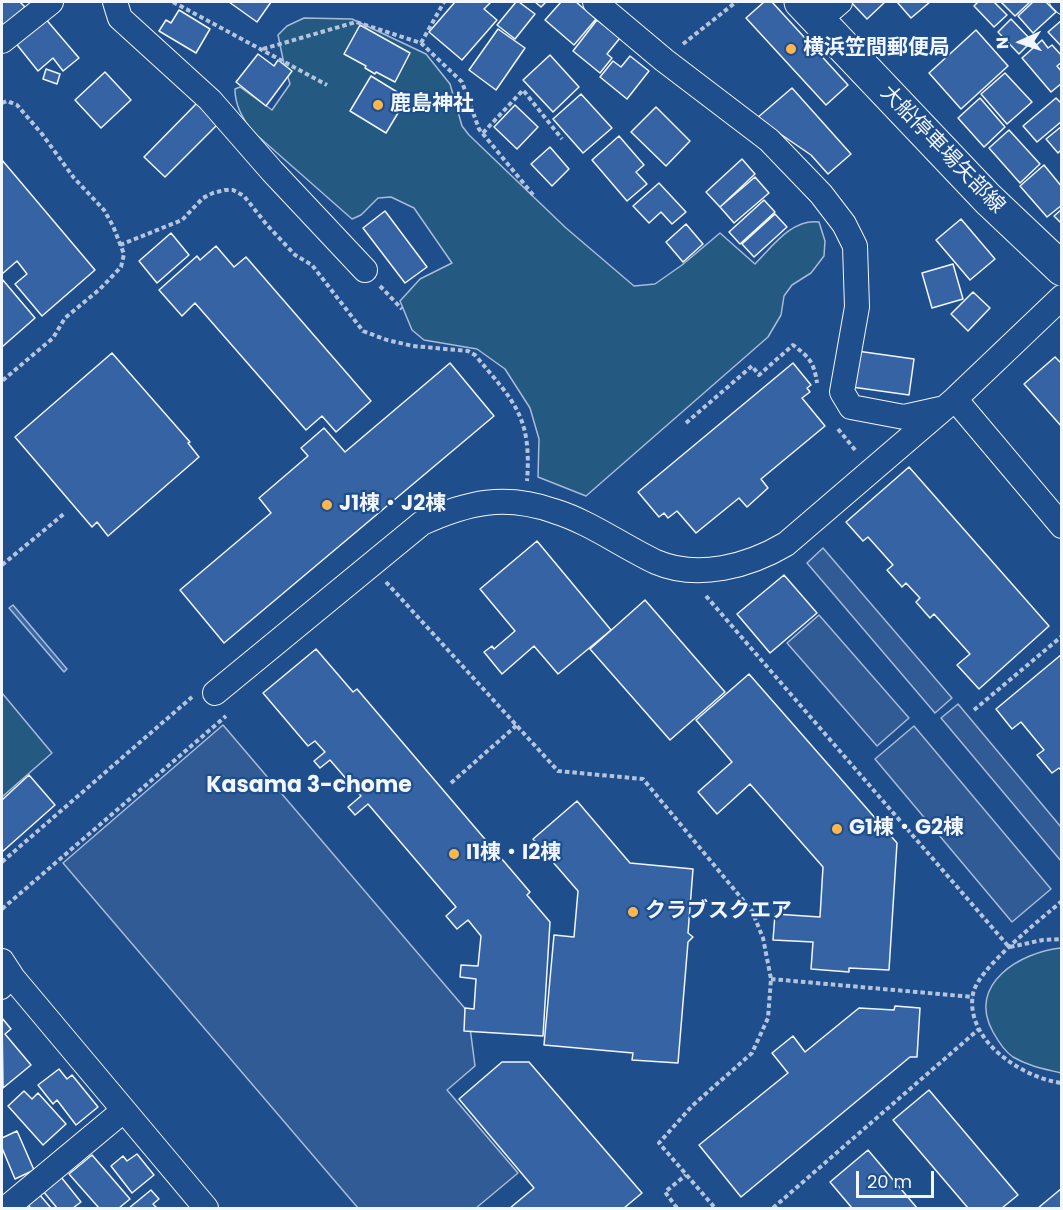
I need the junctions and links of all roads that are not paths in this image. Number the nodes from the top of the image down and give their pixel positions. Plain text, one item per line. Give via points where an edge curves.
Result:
1 (115, 2) edge
2 (595, 2) edge
3 (1056, 2) edge
4 (47, 3) edge
5 (820, 8) edge
6 (1062, 8) edge
7 (2, 41) edge
8 (1062, 269) edge
9 (365, 270) dead end
10 (1062, 297) edge
11 (949, 404) junction
12 (1062, 526) edge
13 (206, 693) road end
14 (5, 976) edge
15 (123, 1111) junction
16 (8, 1200) edge
17 (206, 1209) edge

1 - 9 street via 120,18 210,100
2 - 11 street via 769,140 844,224 855,246 857,307 842,392 851,407 904,417
3 - 6 lane
4 - 7 street
5 - 8 main road, 大船停車場矢部線 via 988,200
10 - 11 street
11 - 12 street
11 - 13 street via 786,544 745,564 701,570 658,563 554,510 529,504 466,505 422,523
14 - 15 street
15 - 16 street
15 - 17 street

